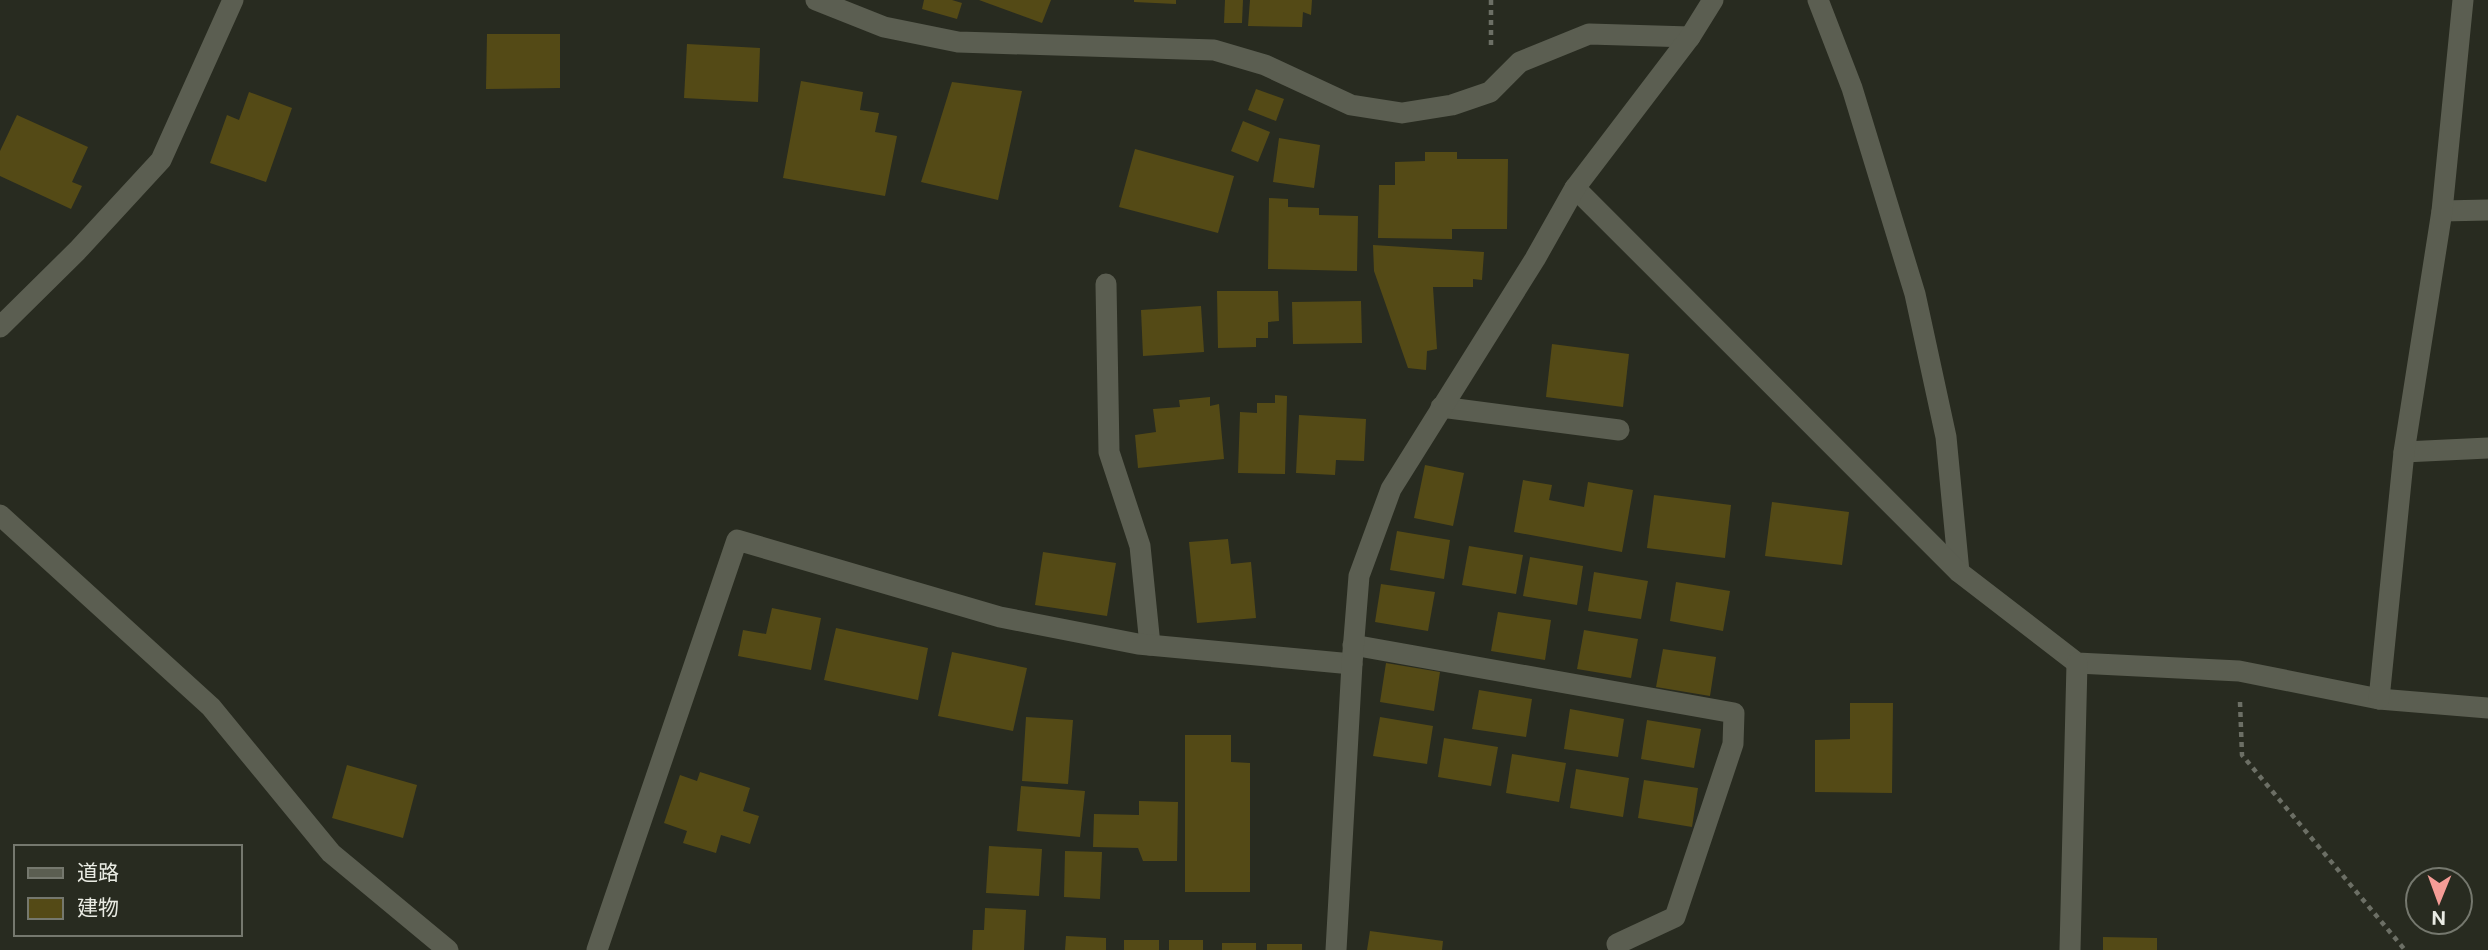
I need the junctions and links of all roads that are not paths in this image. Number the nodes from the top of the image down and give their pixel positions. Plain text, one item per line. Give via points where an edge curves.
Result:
1 (233, 0) edge
2 (816, 0) edge
3 (1713, 0) edge
4 (1818, 0) edge
5 (2463, 0) edge
6 (1690, 37) junction
7 (1575, 188) junction
8 (2488, 210) edge
9 (2442, 211) junction
10 (1106, 284) dead end
11 (0, 327) edge
12 (1441, 407) junction
13 (1619, 430) dead end
14 (2488, 448) edge
15 (2404, 452) junction
16 (0, 516) edge
17 (1959, 572) junction
18 (1150, 645) junction
19 (1352, 655) junction
20 (2077, 663) junction
21 (2379, 698) junction
22 (2488, 708) edge
23 (1617, 944) dead end
24 (448, 950) edge
25 (597, 950) edge
26 (1336, 950) edge
27 (2070, 950) edge

1 - 11 street via 161,160
2 - 6 street via 884,27 958,42 1214,50 1265,65 1351,105 1402,113 1452,105 1490,92 1520,62 1589,34
3 - 6 street
4 - 17 street via 1852,88 1915,293 1946,438
5 - 9 street
6 - 7 street
7 - 12 street
7 - 17 street
8 - 9 street
9 - 15 street
10 - 18 street via 1109,453 1140,546
12 - 13 street
12 - 19 street via 1391,489 1363,564
14 - 15 street
15 - 21 street
16 - 24 street via 211,707 331,853
17 - 20 street
18 - 19 street
18 - 25 street via 1000,617 737,540
19 - 23 street via 1734,713 1733,744 1675,917
19 - 26 street
20 - 21 street via 2239,671
20 - 27 street
21 - 22 street

